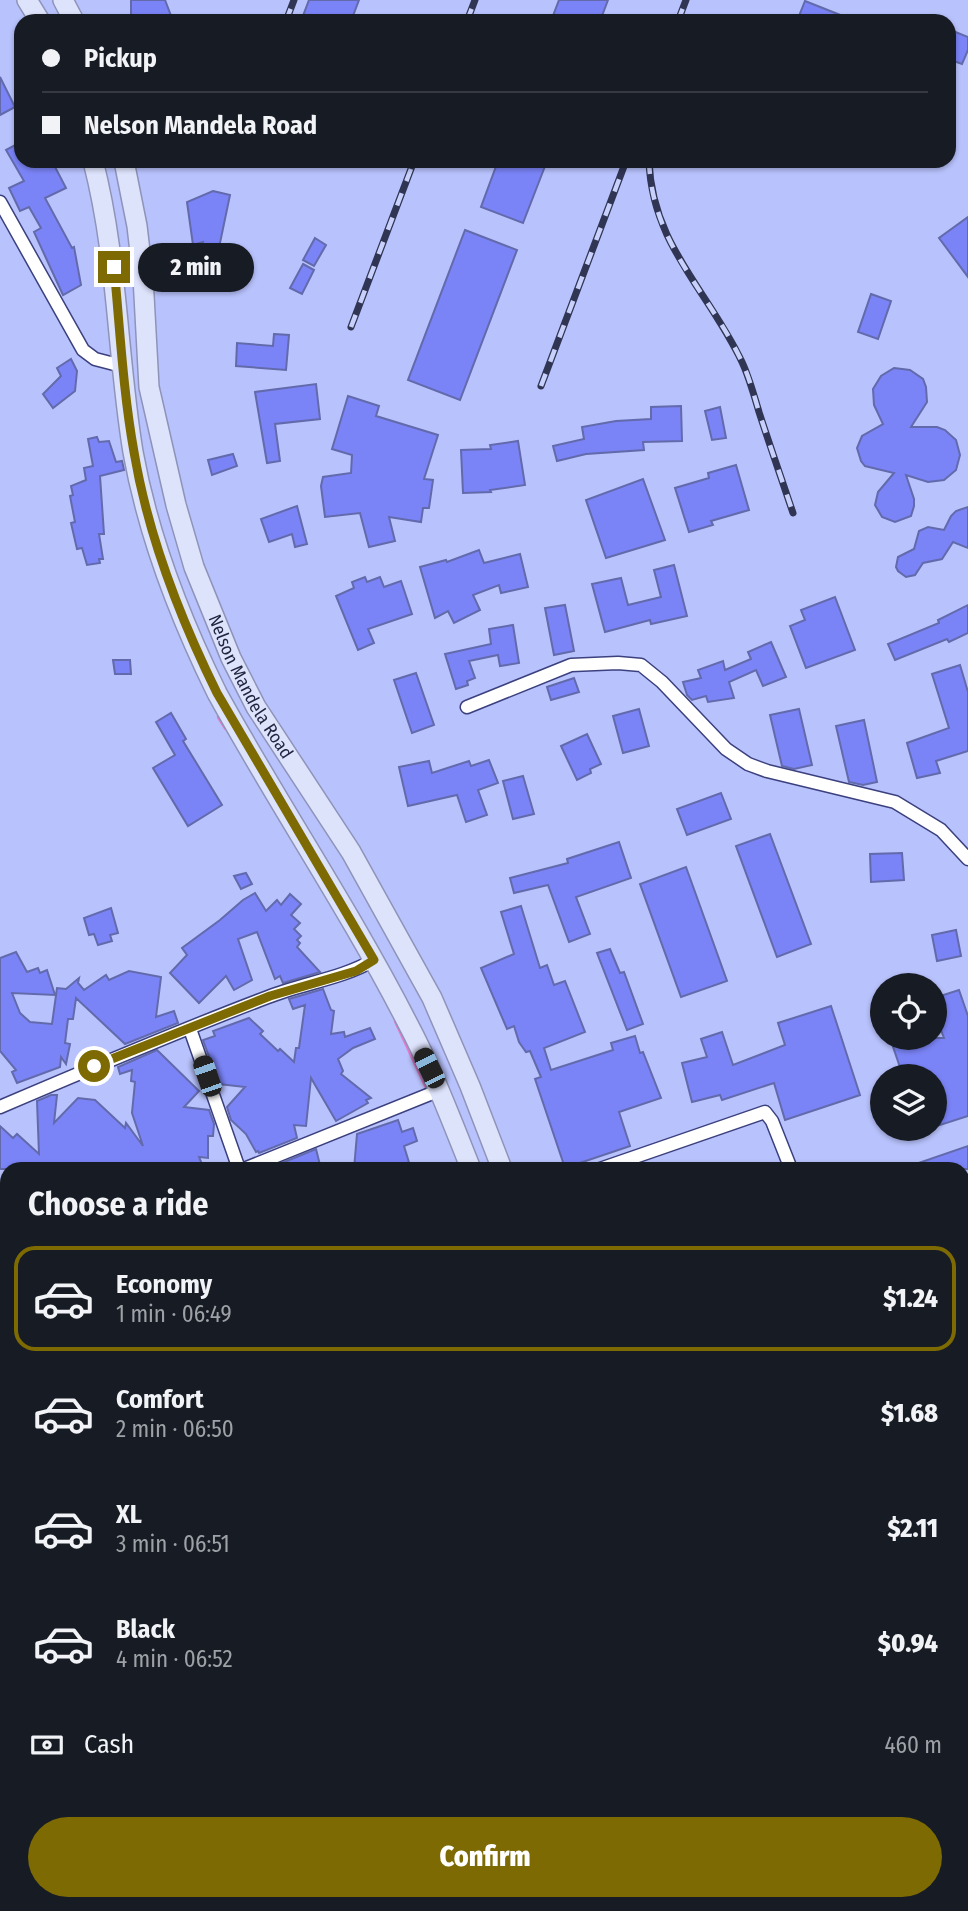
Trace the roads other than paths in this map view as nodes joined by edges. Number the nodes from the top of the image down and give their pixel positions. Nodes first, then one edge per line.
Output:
1 (94, 168) edge
2 (125, 168) edge
3 (0, 202) edge
4 (122, 366) junction
5 (467, 707) dead end
6 (968, 859) edge
7 (374, 960) junction
8 (190, 1029) junction
9 (440, 1090) junction
10 (0, 1107) edge
11 (239, 1162) edge
12 (260, 1162) edge
13 (468, 1162) edge
14 (499, 1162) edge
15 (620, 1162) edge
16 (788, 1162) edge

1 - 4 main road, Nelson Mandela Road
2 - 14 main road, Nelson Mandela Road
3 - 4 street
4 - 7 main road, Nelson Mandela Road
5 - 6 street
7 - 8 street
7 - 9 main road, Nelson Mandela Road
8 - 10 street
8 - 11 street
9 - 12 street
9 - 13 main road, Nelson Mandela Road
15 - 16 street

